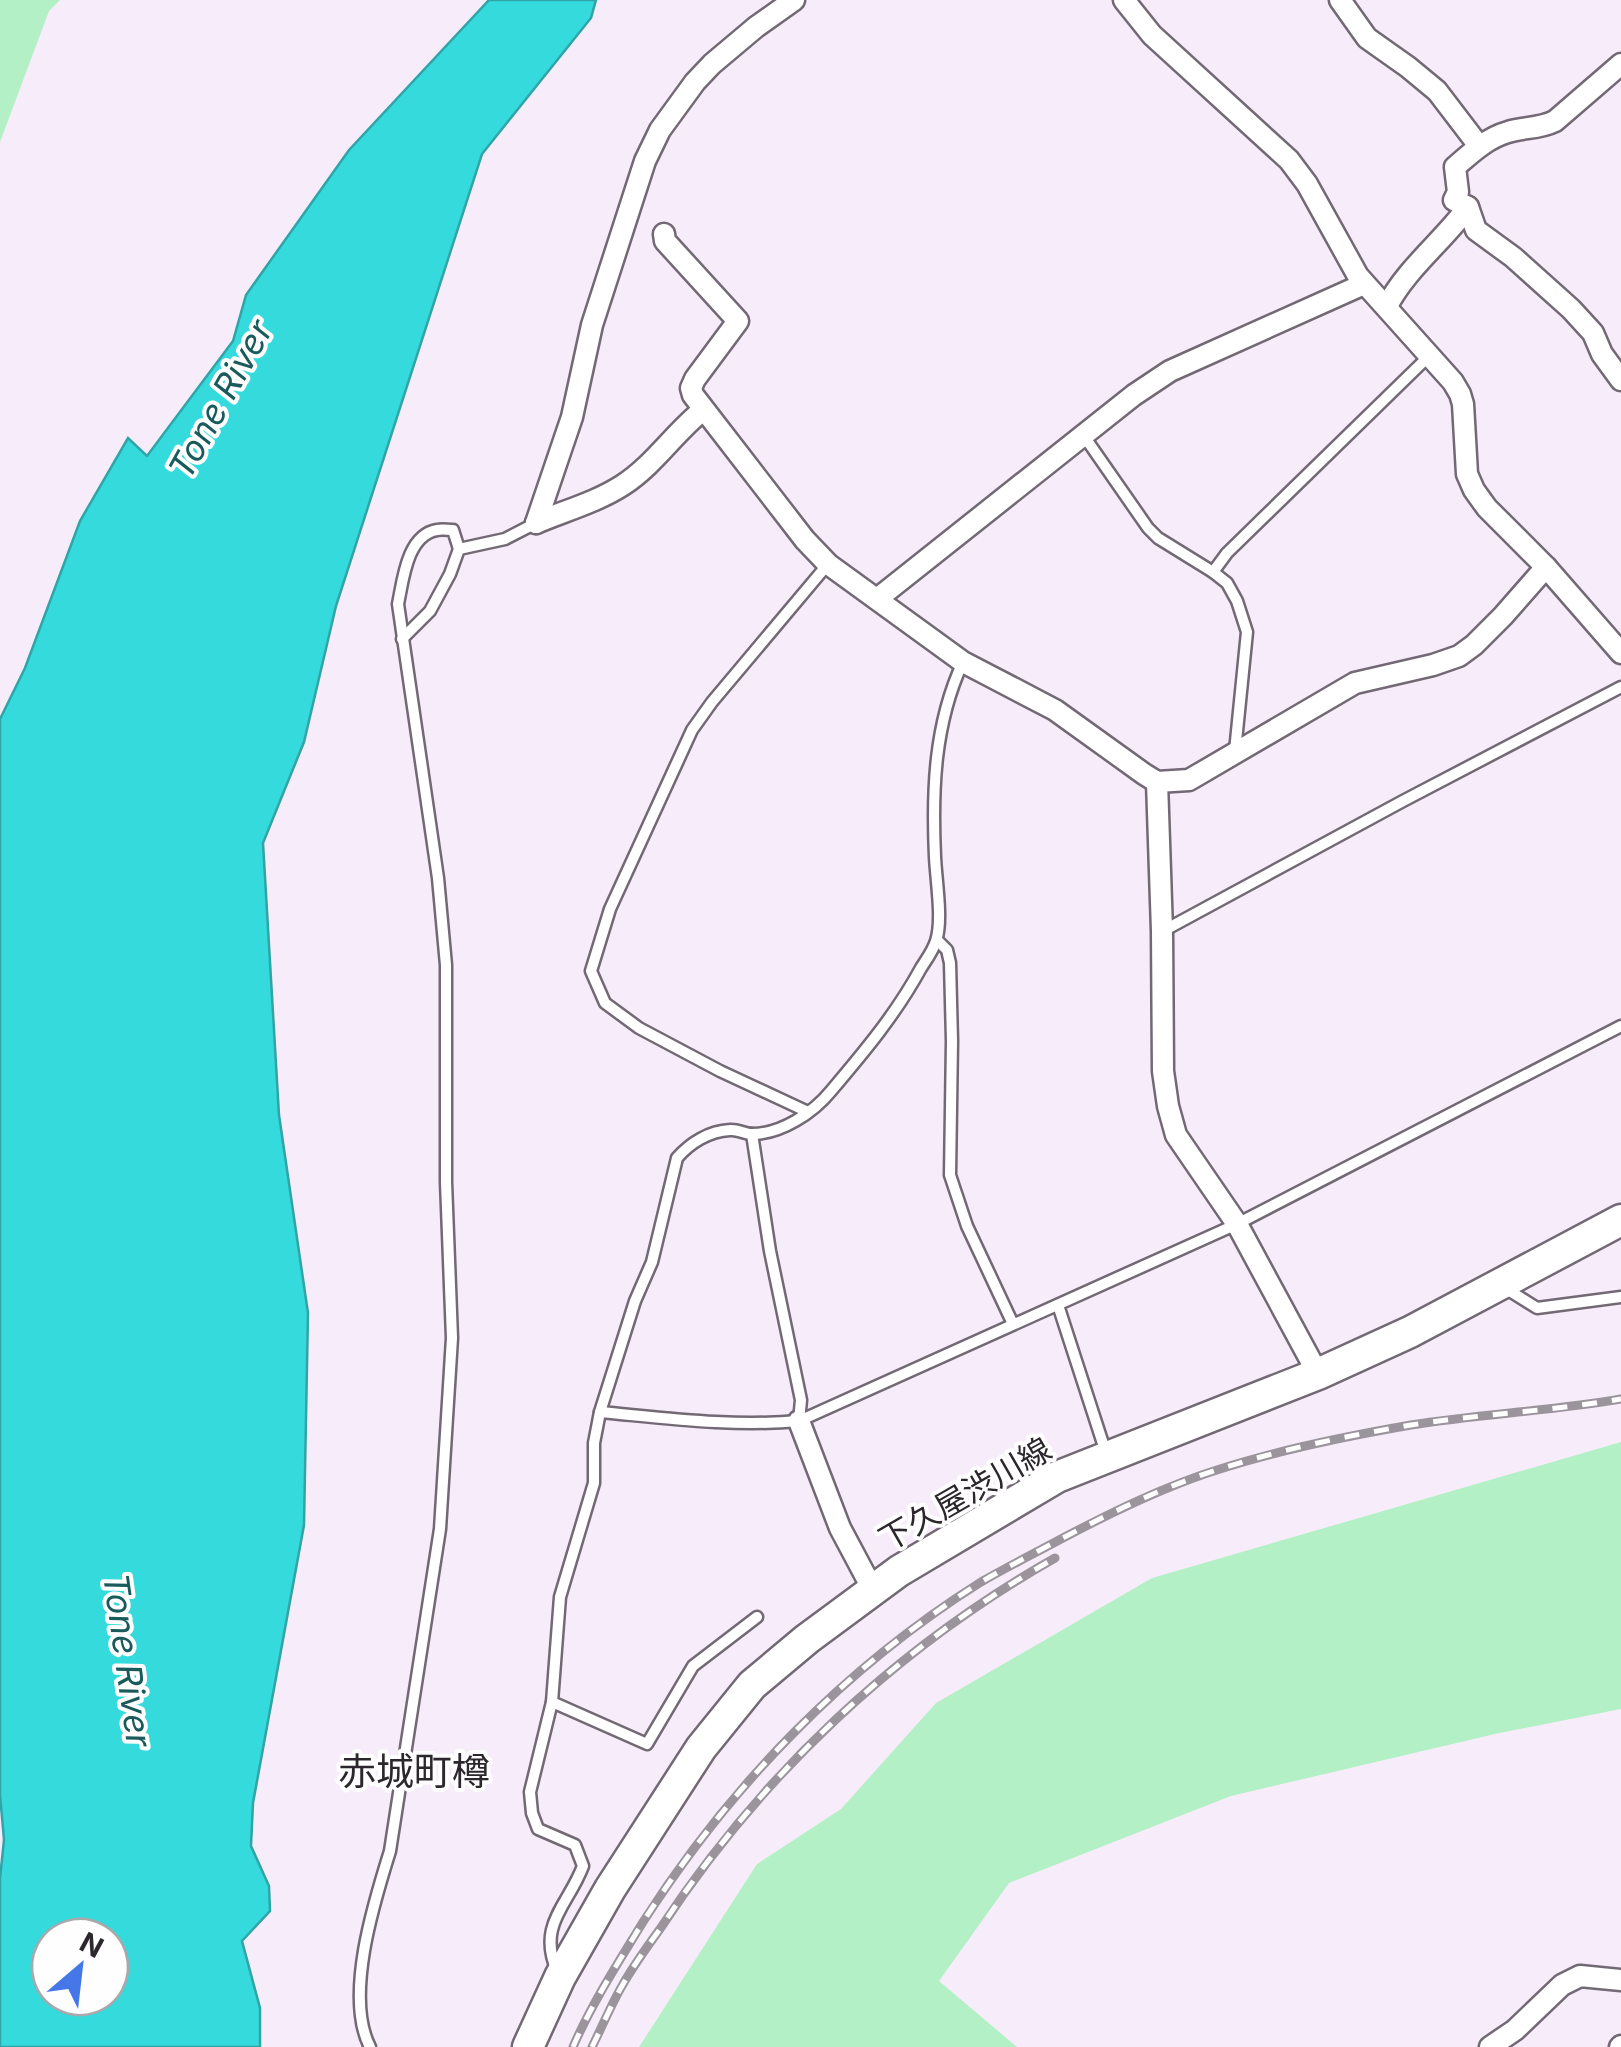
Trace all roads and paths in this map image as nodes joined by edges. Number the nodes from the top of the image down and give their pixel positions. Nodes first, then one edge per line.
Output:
1 (794, 0) edge
2 (1124, 0) edge
3 (1340, 0) edge
4 (1621, 64) edge
5 (1479, 146) junction
6 (1468, 207) junction
7 (664, 234) dead end
8 (1364, 284) junction
9 (1387, 306) junction
10 (1429, 356) junction
11 (1621, 380) edge
12 (703, 410) junction
13 (1084, 436) junction
14 (536, 523) junction
15 (460, 550) junction
16 (828, 564) junction
17 (1546, 567) junction
18 (1214, 572) junction
19 (877, 599) junction
20 (402, 639) junction
21 (1619, 646) edge
22 (963, 662) junction
23 (1621, 687) edge
24 (1235, 752) junction
25 (1158, 782) junction
26 (1162, 932) junction
27 (937, 940) junction
28 (1621, 1026) edge
29 (808, 1112) junction
30 (752, 1134) junction
31 (1621, 1220) edge
32 (1236, 1224) junction
33 (1500, 1285) junction
34 (1621, 1297) edge
35 (1058, 1304) junction
36 (1013, 1324) junction
37 (1318, 1374) junction
38 (600, 1412) junction
39 (799, 1421) junction
40 (1108, 1456) junction
41 (874, 1590) junction
42 (757, 1617) dead end
43 (552, 1702) junction
44 (560, 1977) junction
45 (1621, 1980) edge
46 (370, 2047) edge
47 (528, 2047) edge
48 (1490, 2047) edge

1 - 14 street
2 - 8 street
3 - 5 street
4 - 5 street
5 - 6 street
6 - 9 street
6 - 11 street
7 - 12 street
8 - 9 street
8 - 13 street
9 - 10 street
10 - 17 street
10 - 18 lane
12 - 14 street
12 - 16 street
13 - 18 lane
13 - 19 street
14 - 15 lane
15 - 20 lane
15 - 20 lane
16 - 19 street
16 - 29 lane
17 - 21 street
17 - 24 street
18 - 24 lane
19 - 22 street
20 - 46 lane
22 - 25 street
22 - 27 lane
23 - 26 lane
24 - 25 street
25 - 26 street
26 - 32 street
27 - 29 lane
27 - 36 lane
28 - 32 lane
29 - 30 lane
30 - 38 lane
30 - 39 lane
31 - 33 main road, 下久屋渋川線
32 - 35 lane
32 - 37 street
33 - 34 lane
33 - 37 main road, 下久屋渋川線
35 - 36 lane
35 - 40 lane
36 - 39 lane
37 - 40 main road, 下久屋渋川線
38 - 39 lane
38 - 43 lane
39 - 41 street
40 - 41 main road, 下久屋渋川線
41 - 44 main road, 下久屋渋川線
42 - 43 lane
43 - 44 lane
44 - 47 main road, 下久屋渋川線
45 - 48 street

